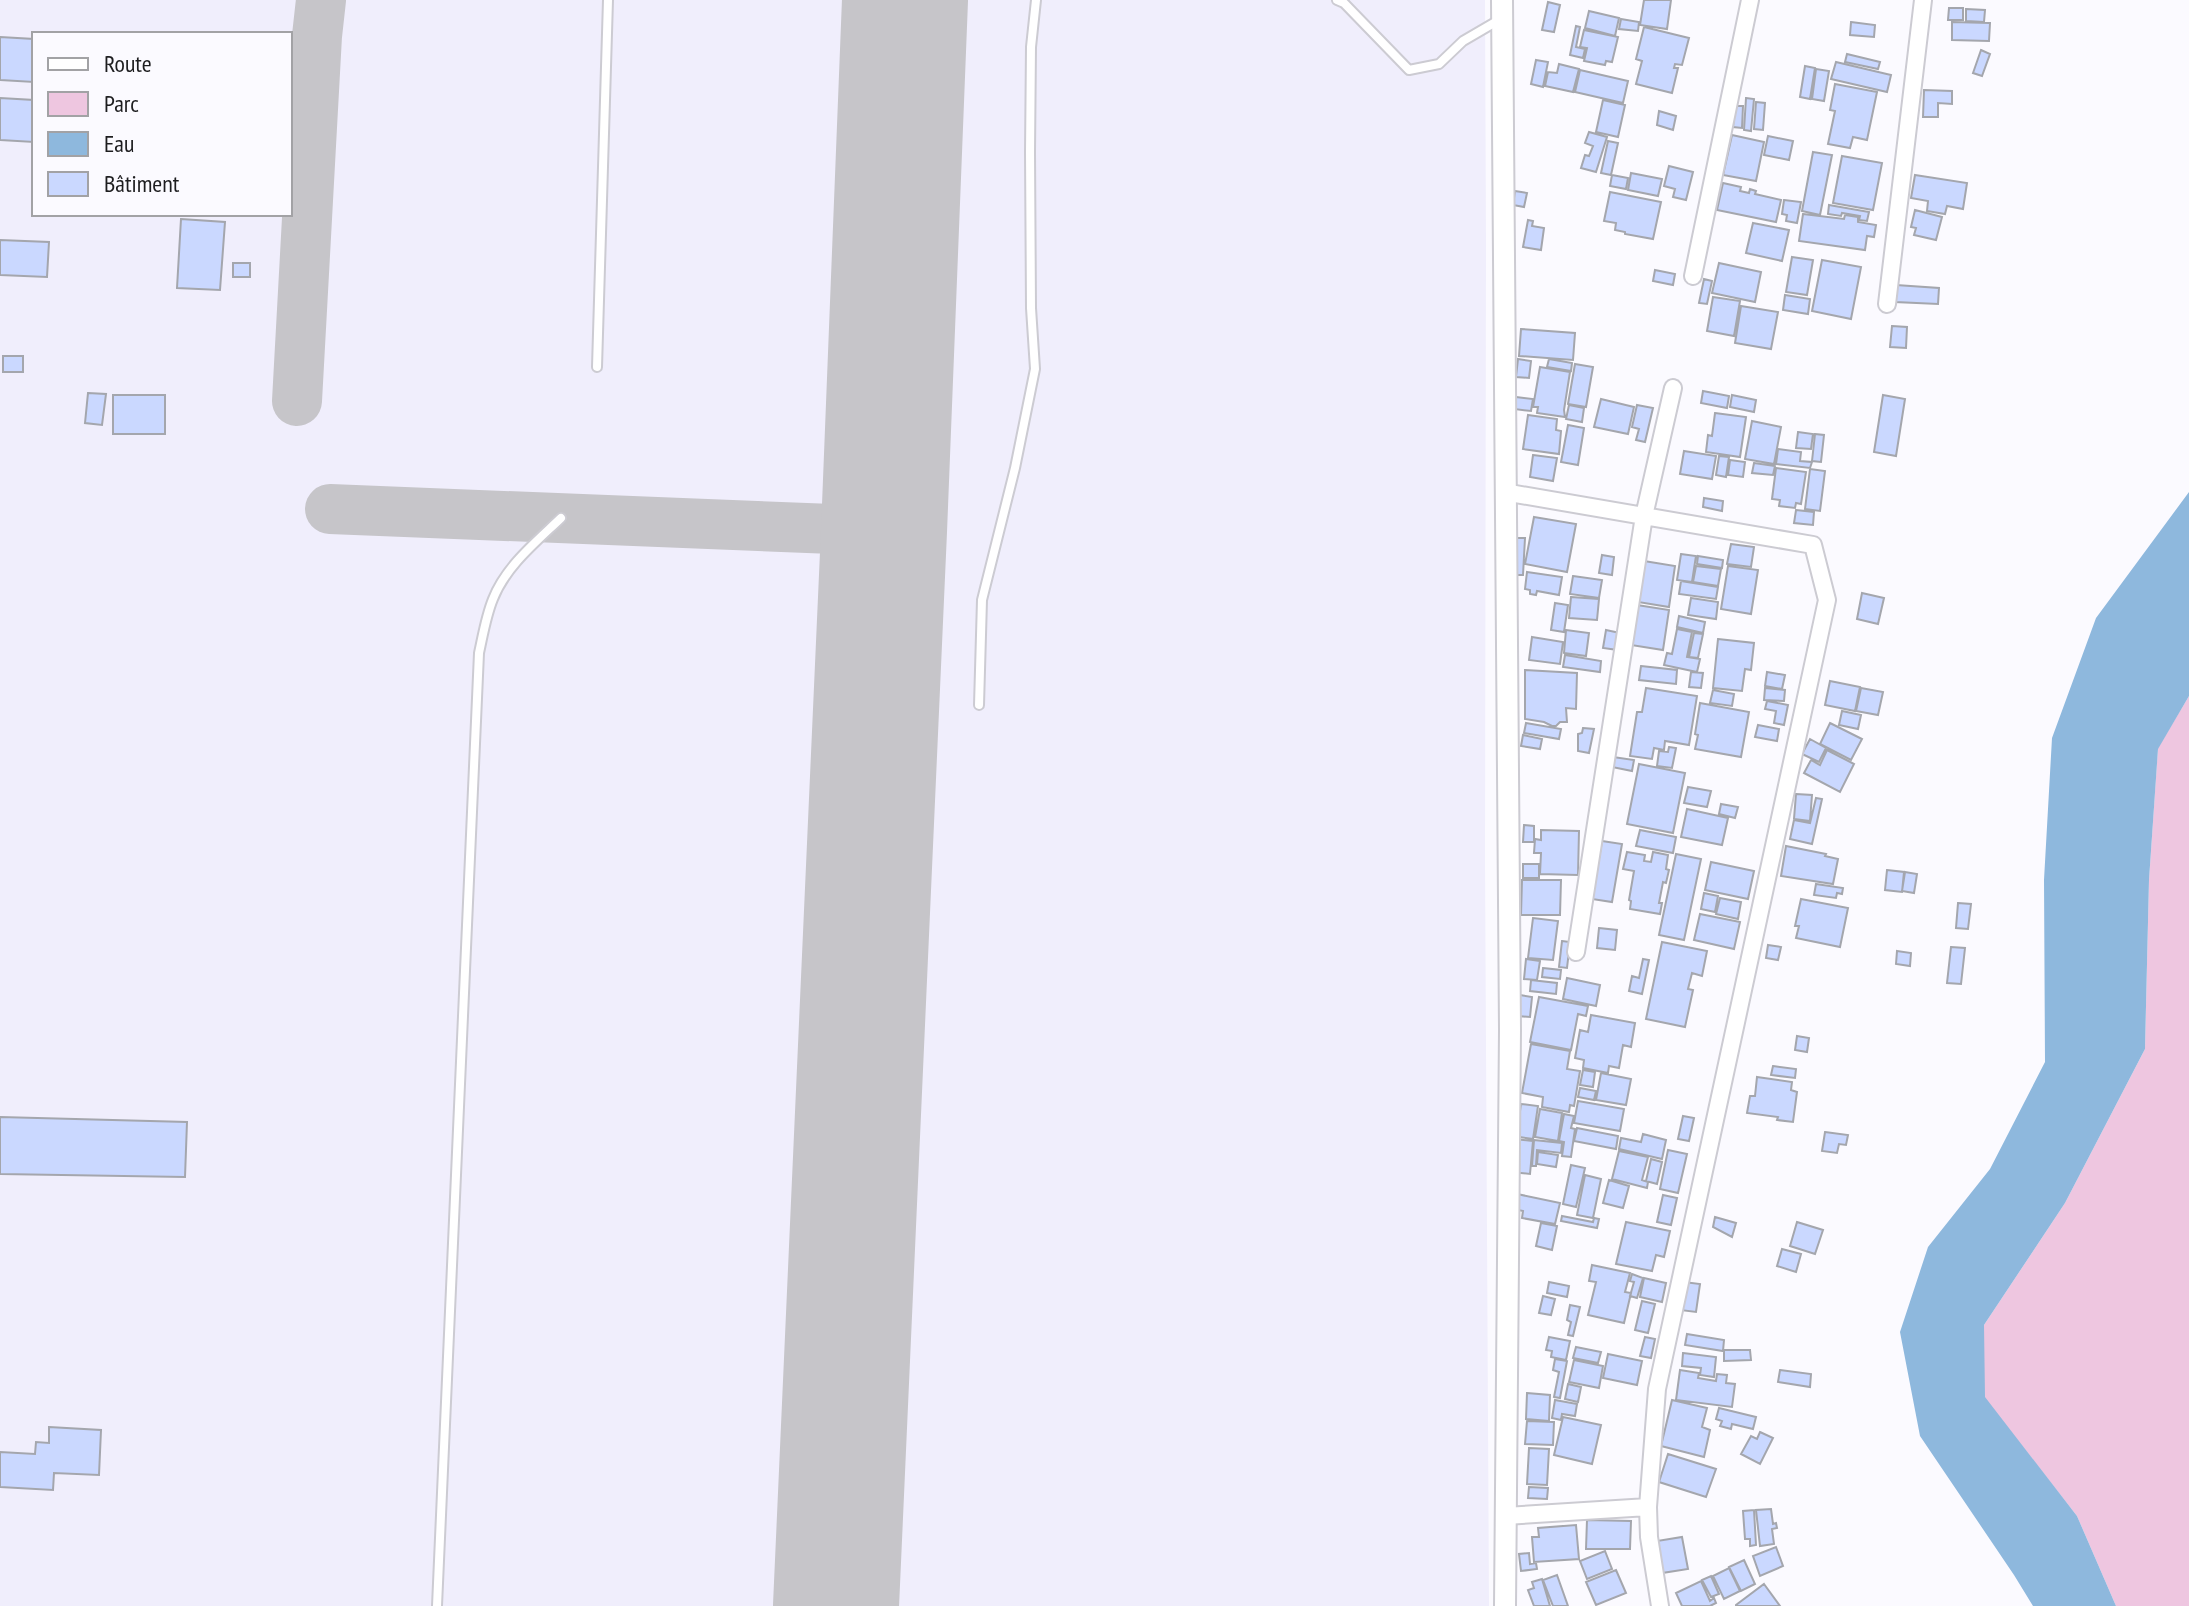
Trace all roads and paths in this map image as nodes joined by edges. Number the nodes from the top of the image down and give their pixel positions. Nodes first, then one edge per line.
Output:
1 (608, 0) edge
2 (1036, 0) edge
3 (1337, 0) edge
4 (1750, 0) edge
5 (1923, 0) edge
6 (1502, 10) edge
7 (1693, 276) dead end
8 (1887, 304) dead end
9 (597, 367) dead end
10 (1673, 388) dead end
11 (1504, 492) junction
12 (1644, 516) junction
13 (561, 518) dead end
14 (979, 705) dead end
15 (1576, 952) dead end
16 (1648, 1507) junction
17 (1505, 1516) junction
18 (437, 1606) edge
19 (1505, 1606) edge
20 (1660, 1606) edge

1 - 9 lane
2 - 14 lane
3 - 6 lane
4 - 7 street
5 - 8 street
6 - 11 street
10 - 12 street
11 - 12 street
11 - 17 street
12 - 15 street
12 - 16 street
13 - 18 lane
16 - 17 street
16 - 20 street
17 - 19 street

